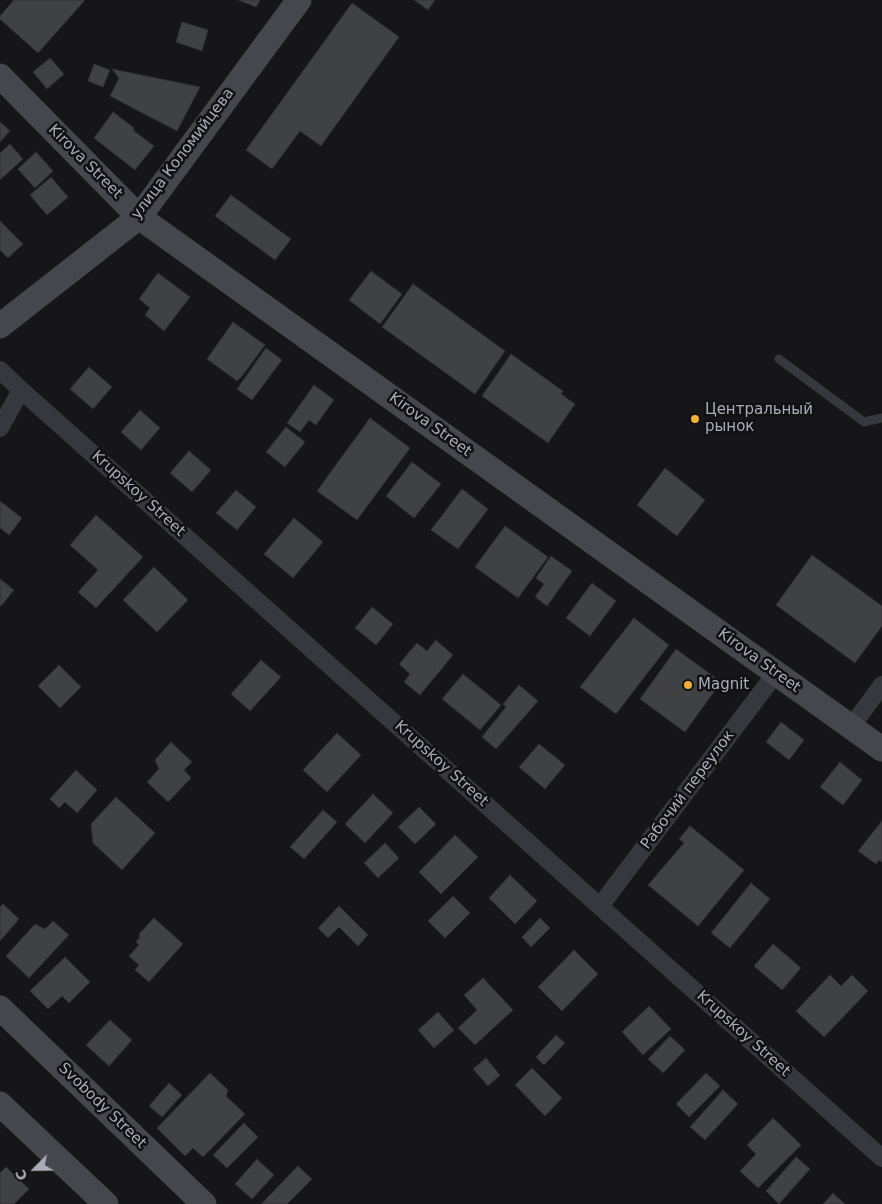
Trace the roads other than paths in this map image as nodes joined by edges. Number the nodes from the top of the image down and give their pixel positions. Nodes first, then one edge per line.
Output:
1 (299, 0) edge
2 (0, 76) edge
3 (139, 217) junction
4 (0, 326) edge
5 (779, 359) dead end
6 (0, 370) edge
7 (21, 390) junction
8 (882, 418) edge
9 (0, 428) edge
10 (776, 673) junction
11 (882, 685) edge
12 (851, 727) junction
13 (882, 749) edge
14 (600, 906) junction
15 (0, 1008) edge
16 (0, 1104) edge
17 (882, 1158) edge
18 (106, 1204) edge
19 (204, 1204) edge

1 - 3 street, улица Коломийцева
2 - 3 street, Kirova Street
3 - 4 street, улица Коломийцева
3 - 10 street, Kirova Street
5 - 8 lane
6 - 7 street, Krupskoy Street
7 - 9 street
7 - 14 street, Krupskoy Street
10 - 12 street, Kirova Street
10 - 14 street, Рабочий переулок
11 - 12 street
12 - 13 street, Kirova Street
14 - 17 street, Krupskoy Street
15 - 19 street, Svobody Street
16 - 18 street

